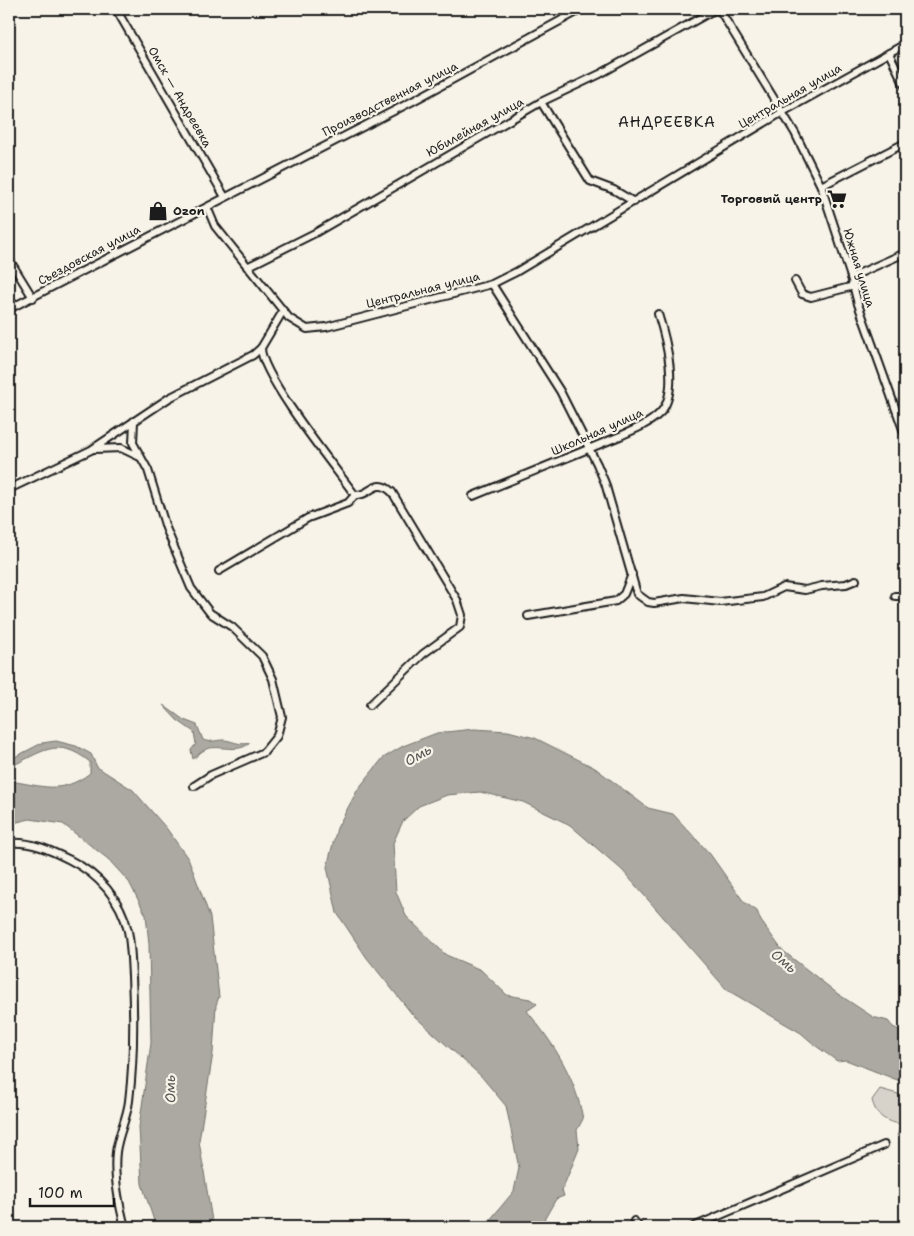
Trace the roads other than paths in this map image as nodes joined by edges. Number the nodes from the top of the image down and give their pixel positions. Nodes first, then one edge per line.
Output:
1 (116, 9) edge
2 (582, 9) edge
3 (718, 9) edge
4 (905, 44) edge
5 (889, 53) junction
6 (905, 86) edge
7 (541, 102) junction
8 (781, 113) junction
9 (905, 143) edge
10 (821, 186) junction
11 (225, 197) junction
12 (634, 202) junction
13 (207, 207) junction
14 (905, 253) edge
15 (9, 260) edge
16 (248, 267) junction
17 (851, 277) junction
18 (796, 281) dead end
19 (492, 284) junction
20 (854, 286) junction
21 (33, 298) junction
22 (9, 309) edge
23 (283, 311) junction
24 (658, 314) dead end
25 (261, 348) junction
26 (134, 421) junction
27 (905, 435) edge
28 (589, 449) junction
29 (91, 450) junction
30 (143, 459) junction
31 (9, 489) edge
32 (355, 496) junction
33 (473, 496) dead end
34 (218, 570) dead end
35 (632, 573) junction
36 (856, 580) dead end
37 (895, 596) dead end
38 (905, 596) edge
39 (528, 616) dead end
40 (370, 705) dead end
41 (194, 786) dead end
42 (9, 843) edge
43 (884, 1145) dead end
44 (634, 1221) dead end
45 (125, 1227) edge
46 (638, 1227) edge
47 (693, 1227) edge

1 - 11 street, Омск — Андреевка
2 - 11 street, Производственная улица
3 - 7 street, Юбилейная улица
3 - 8 street, Южная улица
4 - 5 street, Центральная улица
5 - 6 street
5 - 8 street, Центральная улица
7 - 12 street
7 - 16 street, Юбилейная улица
8 - 10 street, Южная улица
8 - 12 street, Центральная улица
9 - 10 street
10 - 17 street, Южная улица
11 - 13 street, Производственная улица
12 - 19 street, Центральная улица
13 - 16 street, Центральная улица
13 - 21 street, Съездовская улица
14 - 17 street
15 - 21 street
16 - 23 street, Центральная улица
17 - 20 street, Южная улица
18 - 20 street
19 - 23 street, Центральная улица
19 - 28 street
20 - 27 street, Южная улица
21 - 22 street, Съездовская улица
23 - 25 street
24 - 28 street, Школьная улица
25 - 26 street
25 - 32 street
26 - 29 street
26 - 30 street
28 - 33 street, Школьная улица
28 - 35 street
29 - 30 street
29 - 31 street
30 - 41 street
32 - 34 street
32 - 40 street
35 - 36 street
35 - 39 street
37 - 38 street
42 - 45 street
43 - 47 street
44 - 46 street

